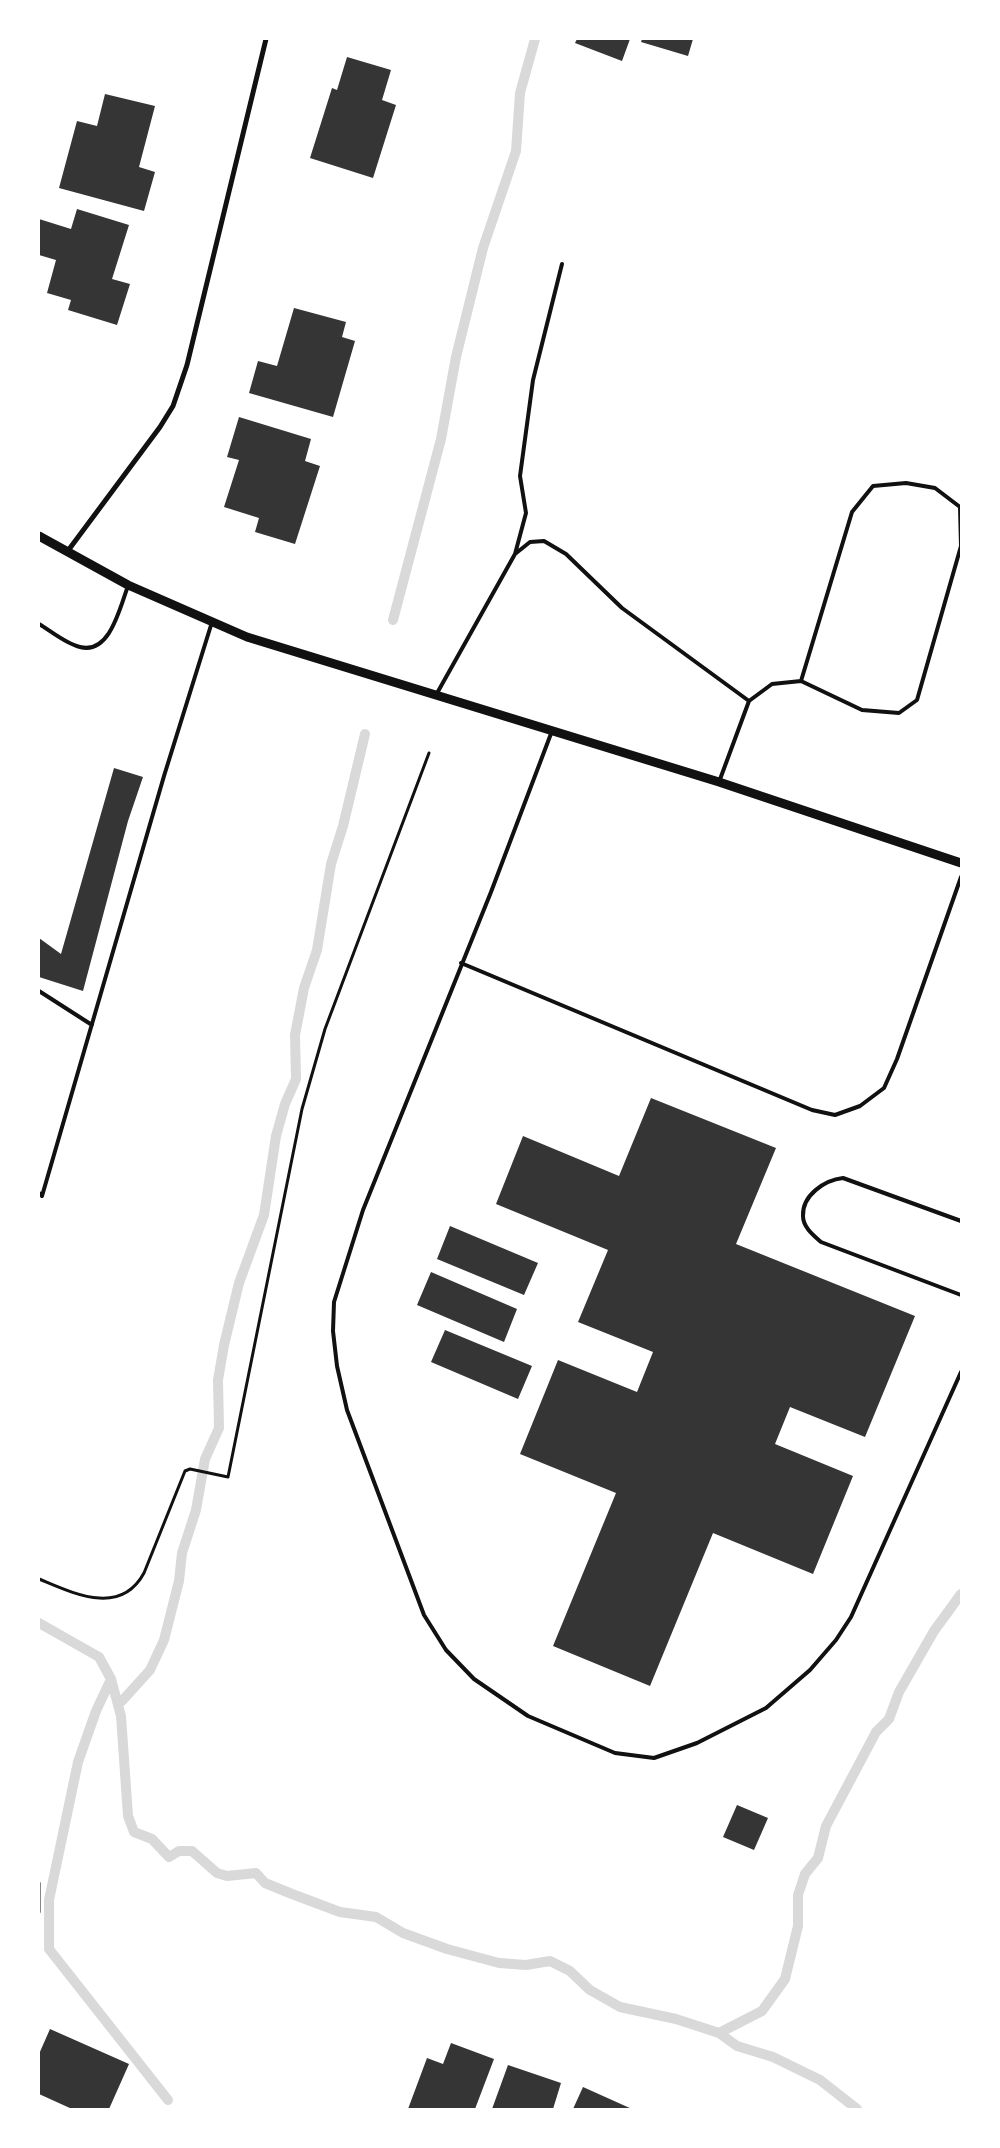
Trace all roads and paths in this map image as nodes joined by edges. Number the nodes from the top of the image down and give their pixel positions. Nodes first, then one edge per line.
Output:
1 (266, 39) edge
2 (562, 264) dead end
3 (39, 536) edge
4 (67, 552) junction
5 (516, 554) junction
6 (128, 586) junction
7 (212, 622) junction
8 (39, 624) edge
9 (801, 681) junction
10 (436, 695) junction
11 (749, 701) junction
12 (552, 731) junction
13 (430, 753) dead end
14 (719, 782) junction
15 (961, 863) edge
16 (961, 876) edge
17 (462, 963) junction
18 (39, 991) edge
19 (92, 1024) junction
20 (39, 1193) edge
21 (961, 1221) edge
22 (961, 1295) edge
23 (961, 1372) edge
24 (39, 1579) edge
25 (39, 1883) edge
26 (39, 1912) edge

1 - 4 street
2 - 5 lane
3 - 4 street
4 - 6 street
5 - 10 lane
5 - 11 lane
6 - 7 street
6 - 8 lane
7 - 10 street
7 - 19 lane
9 - 9 lane
9 - 11 lane
10 - 12 street
11 - 14 lane
12 - 14 street
12 - 17 lane
13 - 24 path
14 - 15 street
16 - 17 lane
17 - 23 lane
18 - 19 lane
19 - 20 lane
21 - 22 lane
25 - 26 path

